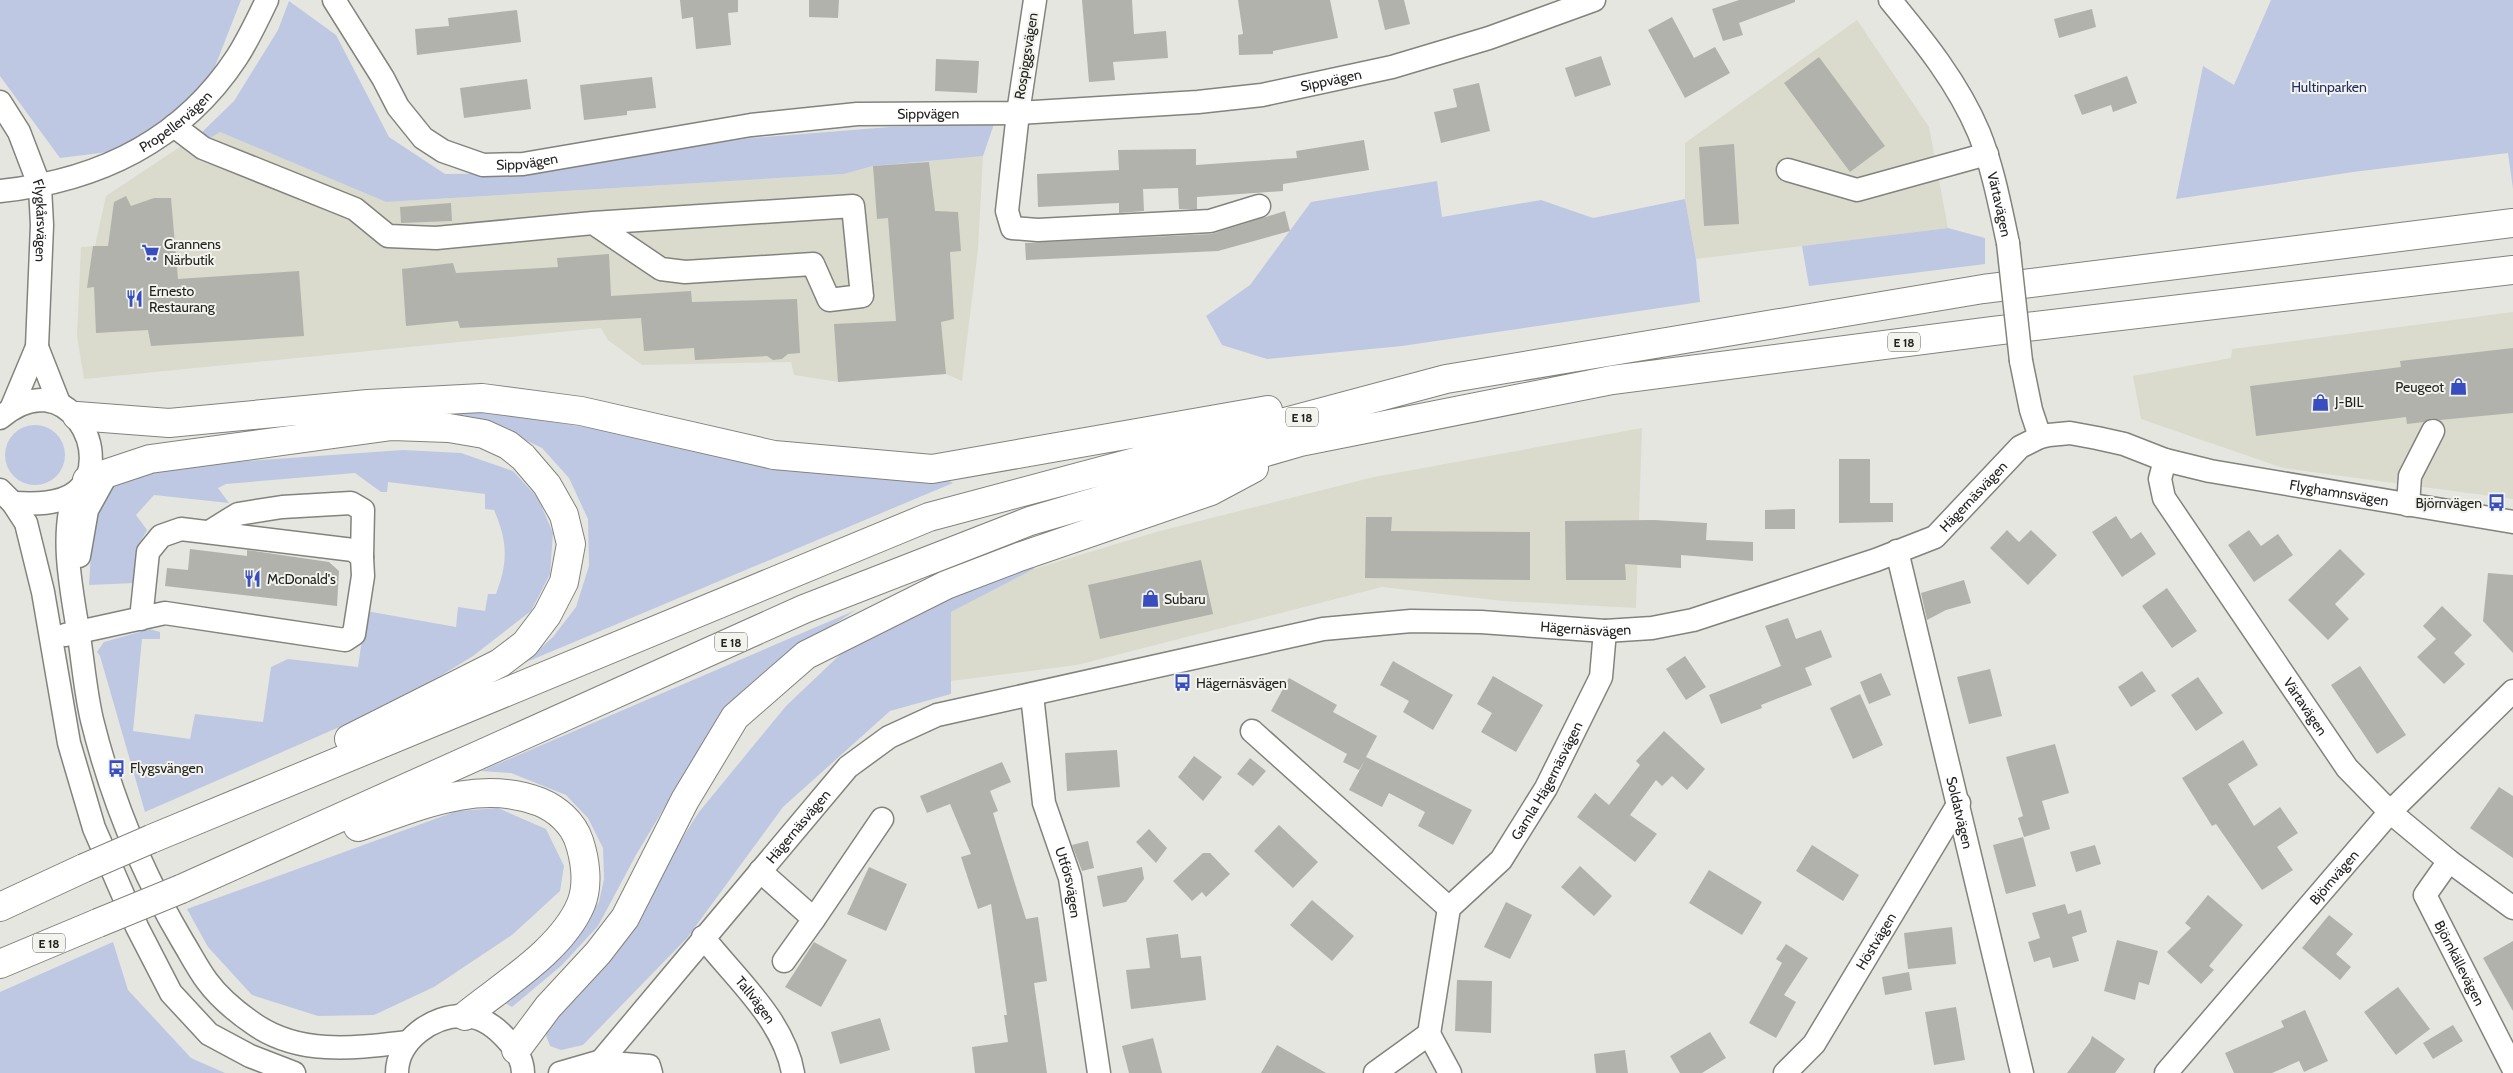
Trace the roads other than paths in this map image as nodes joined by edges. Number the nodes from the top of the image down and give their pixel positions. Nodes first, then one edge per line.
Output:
1 (267, 0) edge
2 (334, 0) edge
3 (1035, 0) edge
4 (1594, 0) edge
5 (1890, 0) edge
6 (0, 102) edge
7 (1018, 113) junction
8 (174, 126) junction
9 (1987, 154) junction
10 (1788, 170) dead end
11 (40, 187) junction
12 (0, 191) edge
13 (1259, 206) dead end
14 (594, 223) junction
15 (2513, 223) edge
16 (2513, 270) edge
17 (37, 347) junction
18 (1446, 379) junction
19 (68, 409) junction
20 (6, 413) edge
21 (2433, 431) dead end
22 (2040, 436) junction
23 (1300, 442) junction
24 (2165, 460) junction
25 (90, 482) junction
26 (6, 496) edge
27 (2408, 505) junction
28 (2513, 522) edge
29 (209, 532) junction
30 (1896, 551) junction
31 (362, 557) junction
32 (73, 589) junction
33 (141, 619) junction
34 (1605, 631) junction
35 (78, 632) junction
36 (50, 638) junction
37 (2513, 691) edge
38 (1032, 695) junction
39 (1252, 731) dead end
40 (1959, 803) junction
41 (2390, 812) junction
42 (882, 819) dead end
43 (151, 839) junction
44 (2449, 860) junction
45 (760, 871) junction
46 (181, 889) junction
47 (0, 907) edge
48 (1449, 908) junction
49 (2513, 908) edge
50 (814, 919) junction
51 (703, 937) junction
52 (784, 961) dead end
53 (0, 964) edge
54 (465, 1016) junction
55 (1429, 1034) junction
56 (408, 1042) junction
57 (521, 1064) edge
58 (595, 1068) edge
59 (2513, 1068) edge
60 (294, 1073) edge
61 (397, 1073) edge
62 (550, 1073) edge
63 (560, 1073) edge
64 (651, 1073) edge
65 (793, 1073) edge
66 (1100, 1073) edge
67 (1375, 1073) edge
68 (1450, 1073) edge
69 (1785, 1073) edge
70 (2022, 1073) edge
71 (2166, 1073) edge

1 - 8 street, Propellervägen
2 - 7 street, Sippvägen
3 - 7 street, Rospiggsvägen
4 - 7 street, Sippvägen
5 - 9 street, Värtavägen
6 - 11 street, Flygkårsvägen
7 - 13 street, Rospiggsvägen
8 - 11 street, Propellervägen
8 - 14 street
9 - 10 street
9 - 22 street, Värtavägen, bridge
11 - 12 street, Propellervägen
11 - 17 street, Flygkårsvägen
14 - 14 street
15 - 18 highway, E 18
16 - 23 highway, E 18
17 - 19 street, Flygkårsvägen
17 - 20 street, Flygkårsvägen
18 - 19 highway
18 - 43 highway, E 18
19 - 20 street
19 - 25 street, Flygkårsvägen
21 - 27 street
22 - 24 street, Hägernäsvägen
22 - 30 street, Hägernäsvägen
23 - 46 highway, E 18
23 - 57 highway
24 - 27 street, Flyghamnsvägen
24 - 41 street, Värtavägen
25 - 26 street
25 - 32 street
25 - 32 street
25 - 43 highway
26 - 36 street
27 - 28 street, Flyghamnsvägen
29 - 31 street
29 - 31 street
29 - 33 street
30 - 34 street, Hägernäsvägen
30 - 40 street, Soldatvägen
31 - 33 street
32 - 35 street
33 - 35 street
34 - 38 street, Hägernäsvägen
34 - 48 street, Gamla Hägernäsvägen
35 - 36 street
35 - 56 street
36 - 60 street
37 - 41 street, Björnvägen
38 - 45 street, Hägernäsvägen
38 - 66 street, Utförsvägen
39 - 48 street
40 - 69 street, Höstvägen
40 - 70 street, Soldatvägen
41 - 44 street, Värtavägen
41 - 71 street, Björnvägen
42 - 50 street
43 - 47 highway, E 18, bridge
44 - 49 street, Värtavägen
44 - 59 street, Björnkällevägen
45 - 50 street
45 - 51 street, Hägernäsvägen
46 - 53 highway, E 18, bridge
46 - 54 highway
48 - 55 street
50 - 52 street
51 - 58 street, Hägernäsvägen
51 - 65 street, Tallvägen
54 - 56 street
54 - 57 street
55 - 67 street
55 - 68 street
56 - 61 street
57 - 62 street
58 - 63 street
58 - 64 street

